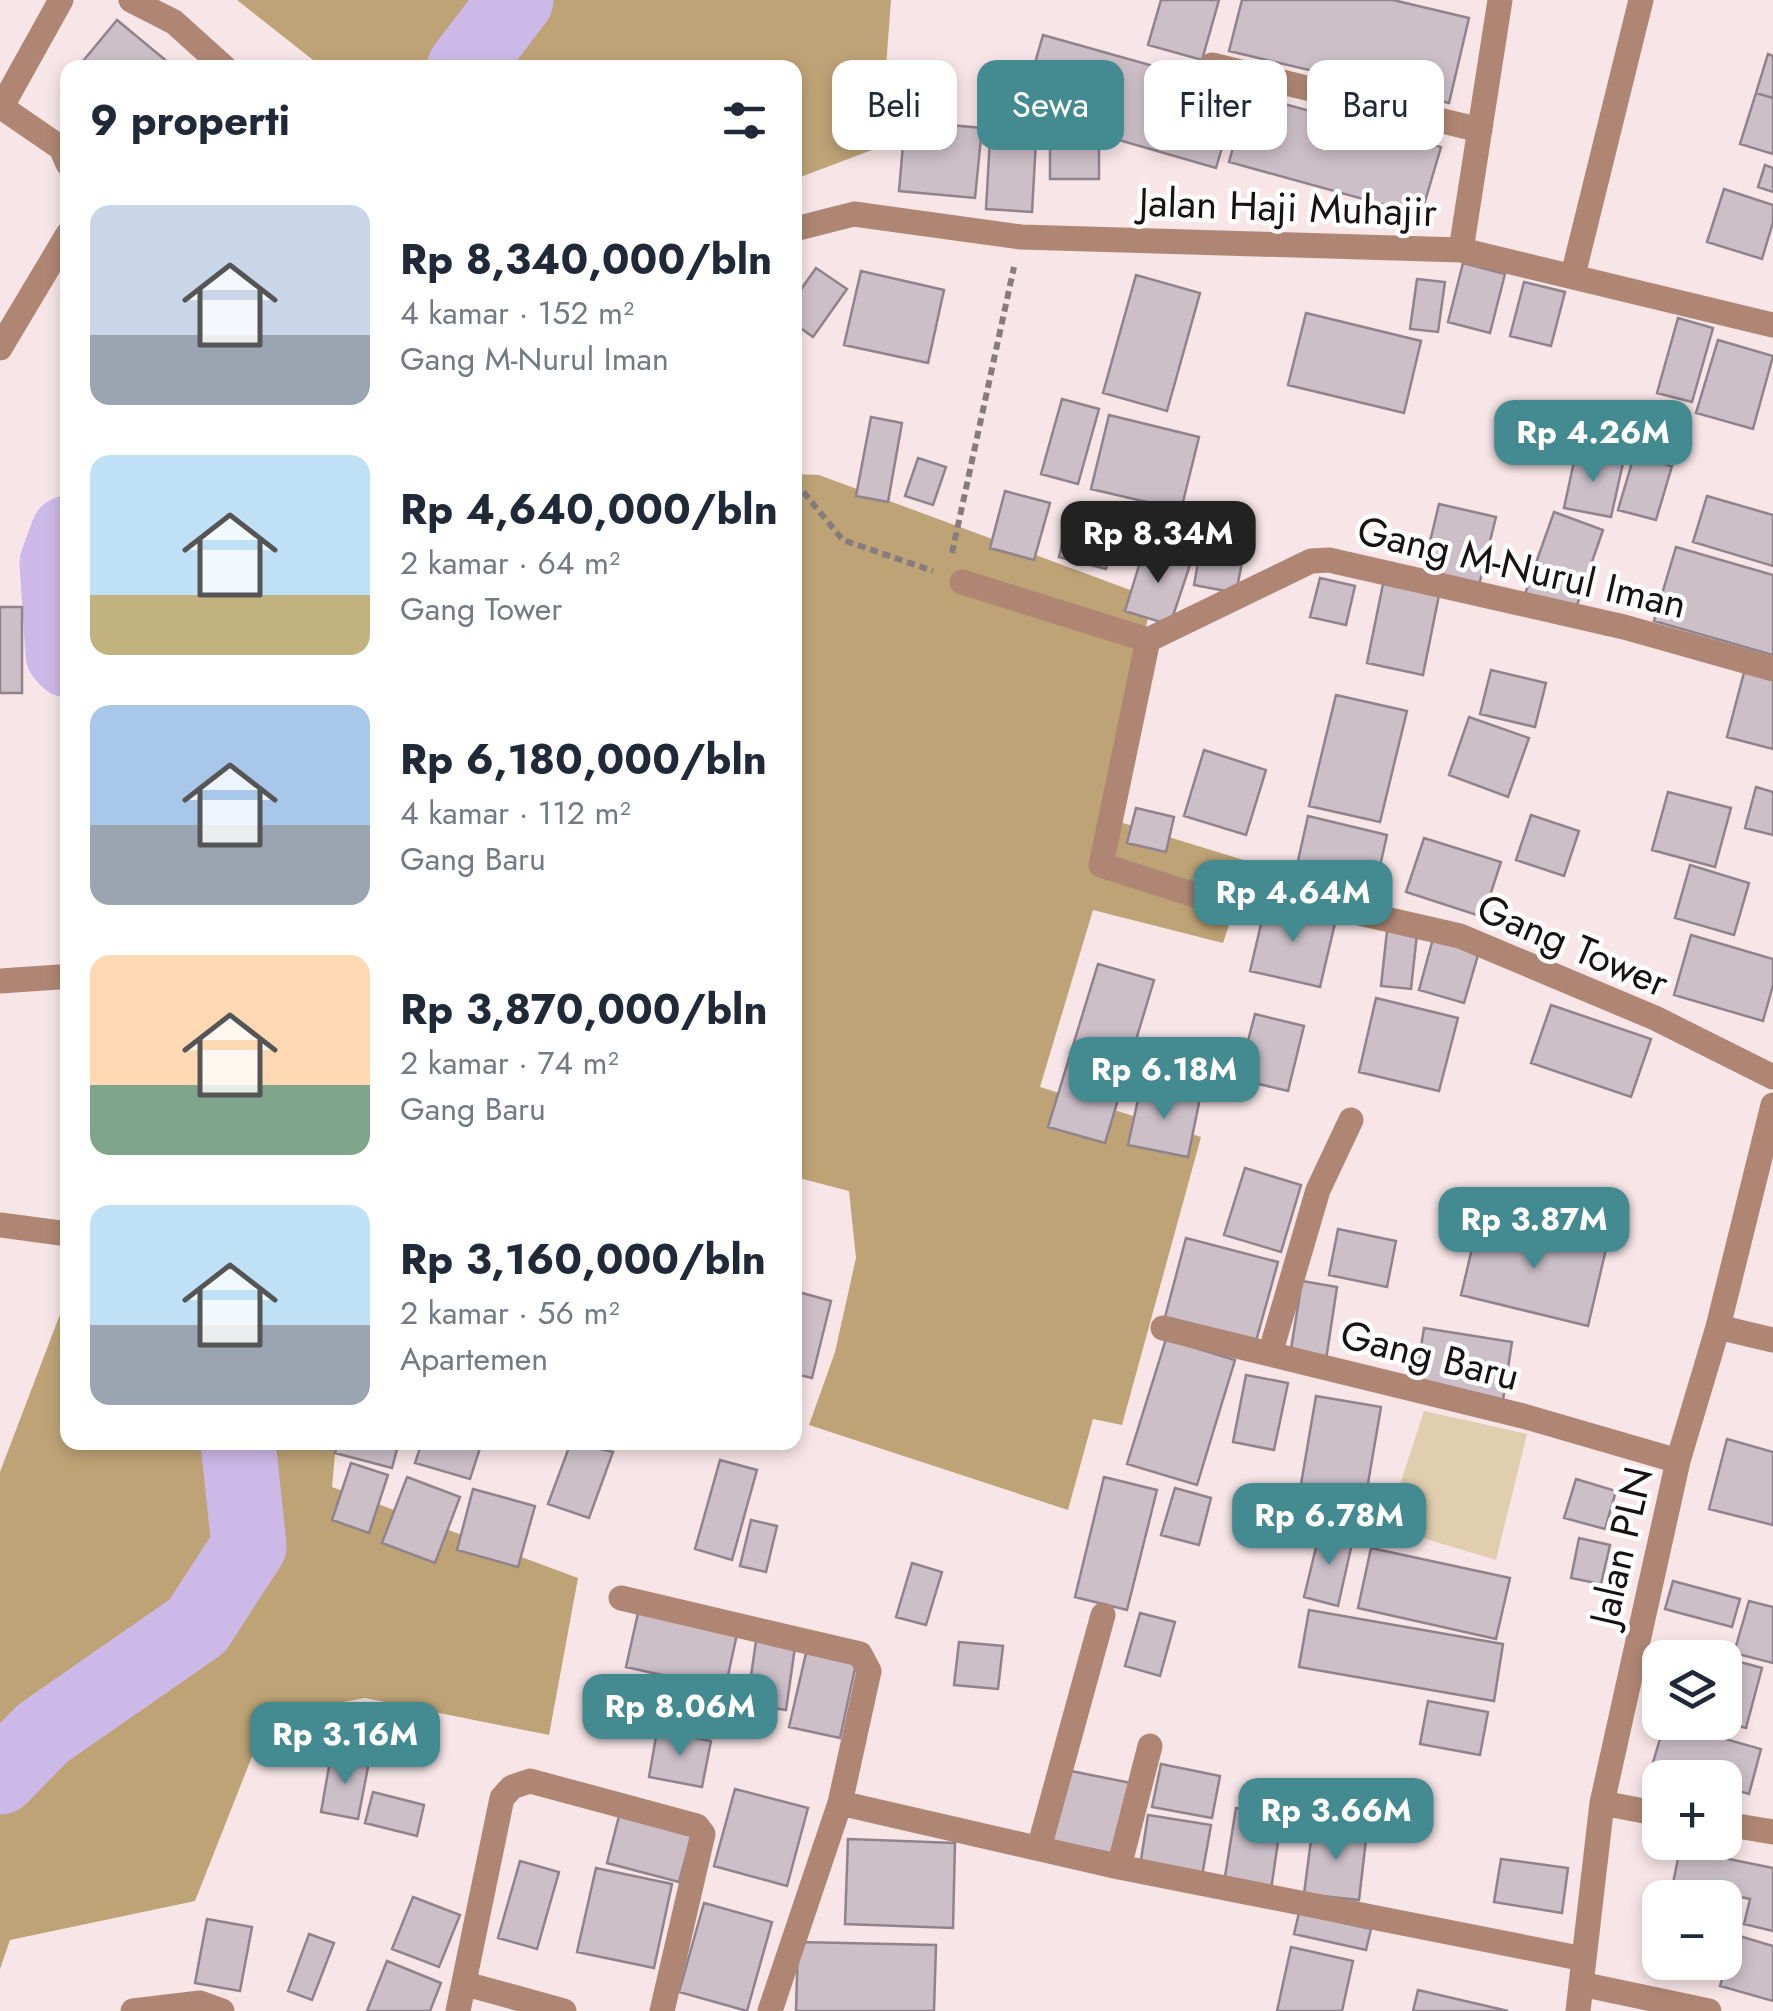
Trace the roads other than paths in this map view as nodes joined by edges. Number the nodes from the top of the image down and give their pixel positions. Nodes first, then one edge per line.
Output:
1 (60, 0) edge
2 (131, 0) edge
3 (1500, 0) edge
4 (1640, 0) edge
5 (217, 60) edge
6 (1287, 82) edge
7 (1, 106) edge
8 (1480, 130) junction
9 (60, 147) edge
10 (802, 227) edge
11 (60, 247) edge
12 (1461, 250) junction
13 (1573, 275) junction
14 (1773, 326) edge
15 (0, 348) edge
16 (962, 582) road end
17 (1148, 640) junction
18 (1773, 668) edge
19 (59, 977) dead end
20 (0, 981) edge
21 (1773, 1077) edge
22 (1773, 1105) edge
23 (1351, 1120) dead end
24 (1769, 1146) edge
25 (0, 1226) edge
26 (60, 1233) edge
27 (1718, 1327) junction
28 (1163, 1328) dead end
29 (1773, 1340) edge
30 (1270, 1354) junction
31 (1678, 1462) junction
32 (621, 1598) dead end
33 (1103, 1615) dead end
34 (1150, 1746) dead end
35 (840, 1803) junction
36 (1602, 1803) junction
37 (1642, 1811) edge
38 (1742, 1827) edge
39 (1773, 1832) edge
40 (1038, 1848) junction
41 (1119, 1867) junction
42 (1583, 1972) junction
43 (466, 1984) junction
44 (133, 2011) edge
45 (222, 2011) edge
46 (458, 2011) edge
47 (564, 2011) edge
48 (662, 2011) edge
49 (770, 2011) edge
50 (1578, 2011) edge
51 (1709, 2011) edge

1 - 7 street
2 - 5 street
3 - 8 street
4 - 13 street
6 - 8 street
7 - 9 street
8 - 12 street
10 - 12 street, Jalan Haji Muhajir
11 - 15 street
12 - 13 street, Jalan Haji Muhajir
13 - 14 street, Jalan Haji Muhajir
16 - 17 street
17 - 18 street, Gang M-Nurul Iman
17 - 21 street, Gang Tower
19 - 20 street
22 - 24 street, Jalan PLN
23 - 30 street
24 - 27 street, Jalan PLN
25 - 26 street
27 - 29 street
27 - 31 street, Jalan PLN
28 - 30 street, Gang Baru
30 - 31 street, Gang Baru
31 - 36 street, Jalan PLN
32 - 35 street
33 - 40 street
34 - 41 street
35 - 40 street
35 - 49 street
36 - 37 street
36 - 42 street, Jalan PLN
38 - 39 street
40 - 41 street
41 - 42 street
42 - 50 street, Jalan PLN
42 - 51 street
43 - 46 street
43 - 47 street
43 - 48 street
44 - 45 street

